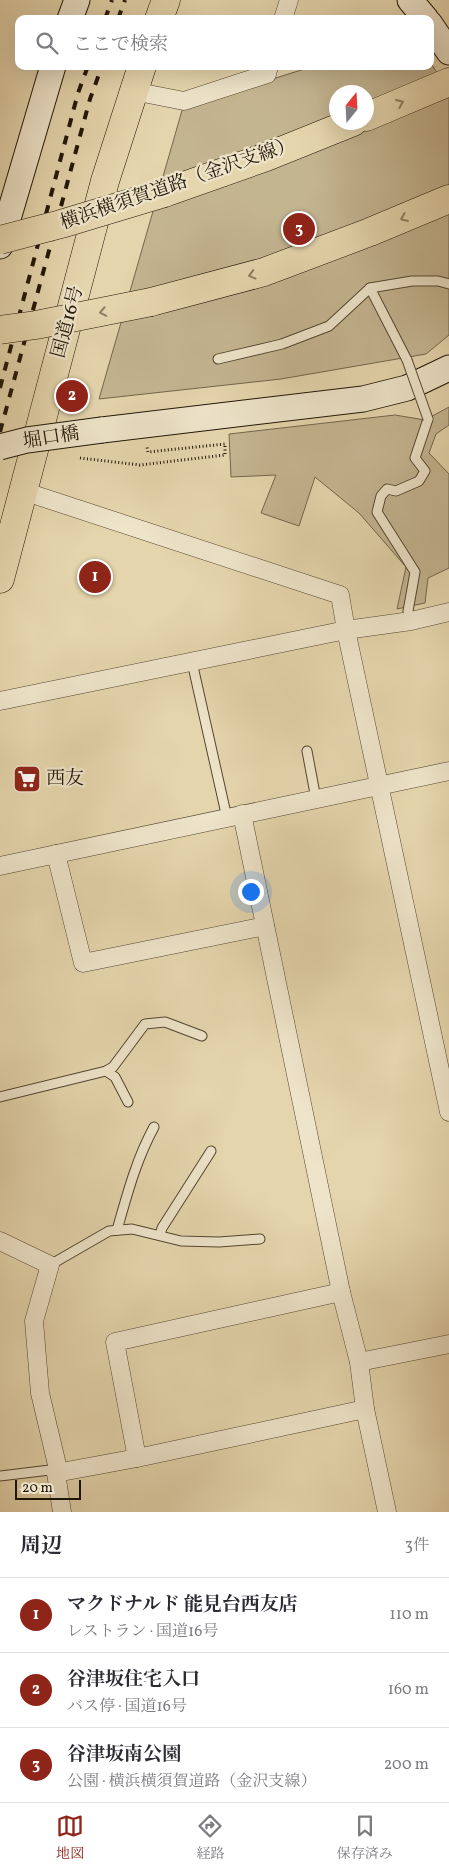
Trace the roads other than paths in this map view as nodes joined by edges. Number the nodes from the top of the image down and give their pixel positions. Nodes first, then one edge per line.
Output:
1 (76, 0) edge
2 (166, 0) edge
3 (289, 0) edge
4 (410, 0) edge
5 (71, 15) edge
6 (160, 15) edge
7 (284, 15) edge
8 (423, 15) edge
9 (434, 30) edge
10 (449, 52) edge
11 (51, 70) edge
12 (268, 70) edge
13 (138, 79) edge
14 (441, 85) edge
15 (374, 114) edge
16 (333, 130) edge
17 (449, 199) edge
18 (0, 240) edge
19 (0, 246) edge
20 (449, 284) edge
21 (370, 288) junction
22 (0, 330) edge
23 (218, 359) dead end
24 (449, 368) edge
25 (0, 447) edge
26 (23, 491) junction
27 (0, 579) edge
28 (449, 612) edge
29 (411, 620) junction
30 (346, 630) junction
31 (192, 662) junction
32 (0, 701) edge
33 (307, 750) dead end
34 (449, 771) edge
35 (380, 785) junction
36 (316, 799) junction
37 (234, 816) junction
38 (56, 854) junction
39 (0, 866) edge
40 (265, 926) junction
41 (202, 1036) dead end
42 (106, 1072) junction
43 (0, 1098) edge
44 (128, 1102) dead end
45 (449, 1112) edge
46 (154, 1127) dead end
47 (211, 1151) dead end
48 (117, 1230) junction
49 (160, 1235) junction
50 (260, 1239) dead end
51 (0, 1241) edge
52 (50, 1265) junction
53 (342, 1292) junction
54 (449, 1344) edge
55 (359, 1362) junction
56 (366, 1409) junction
57 (136, 1458) junction
58 (57, 1471) junction
59 (0, 1476) edge
60 (62, 1512) edge
61 (387, 1512) edge

1 - 5 street
2 - 6 highway
3 - 7 street
4 - 8 street
9 - 10 street
11 - 19 street
12 - 13 street
13 - 26 highway, 国道16号
15 -> 14 highway
16 - 18 highway, 横浜横須賀道路（金沢支線）, bridge
17 -> 22 highway, bridge
20 - 21 lane
21 - 23 lane
21 - 29 lane, bridge
24 - 25 street, 堀口橋, bridge
26 - 27 highway, 国道16号
26 - 30 street
28 - 29 street
29 - 30 street
30 - 31 street
30 - 35 street
31 - 32 street
31 - 37 lane
33 - 36 lane
34 - 35 street
35 - 36 street
35 - 45 street
36 - 37 street
37 - 38 street
37 - 40 street
38 - 39 street
38 - 40 street
40 - 53 street
41 - 42 lane
42 - 43 lane
42 - 44 lane
46 - 48 lane
47 - 49 lane
48 - 49 lane
48 - 52 lane
49 - 50 lane
51 - 52 street
52 - 58 street
53 - 55 street
53 - 57 street
54 - 55 street
55 - 56 street
56 - 57 street
56 - 61 street
57 - 58 street
58 - 59 lane
58 - 60 street

